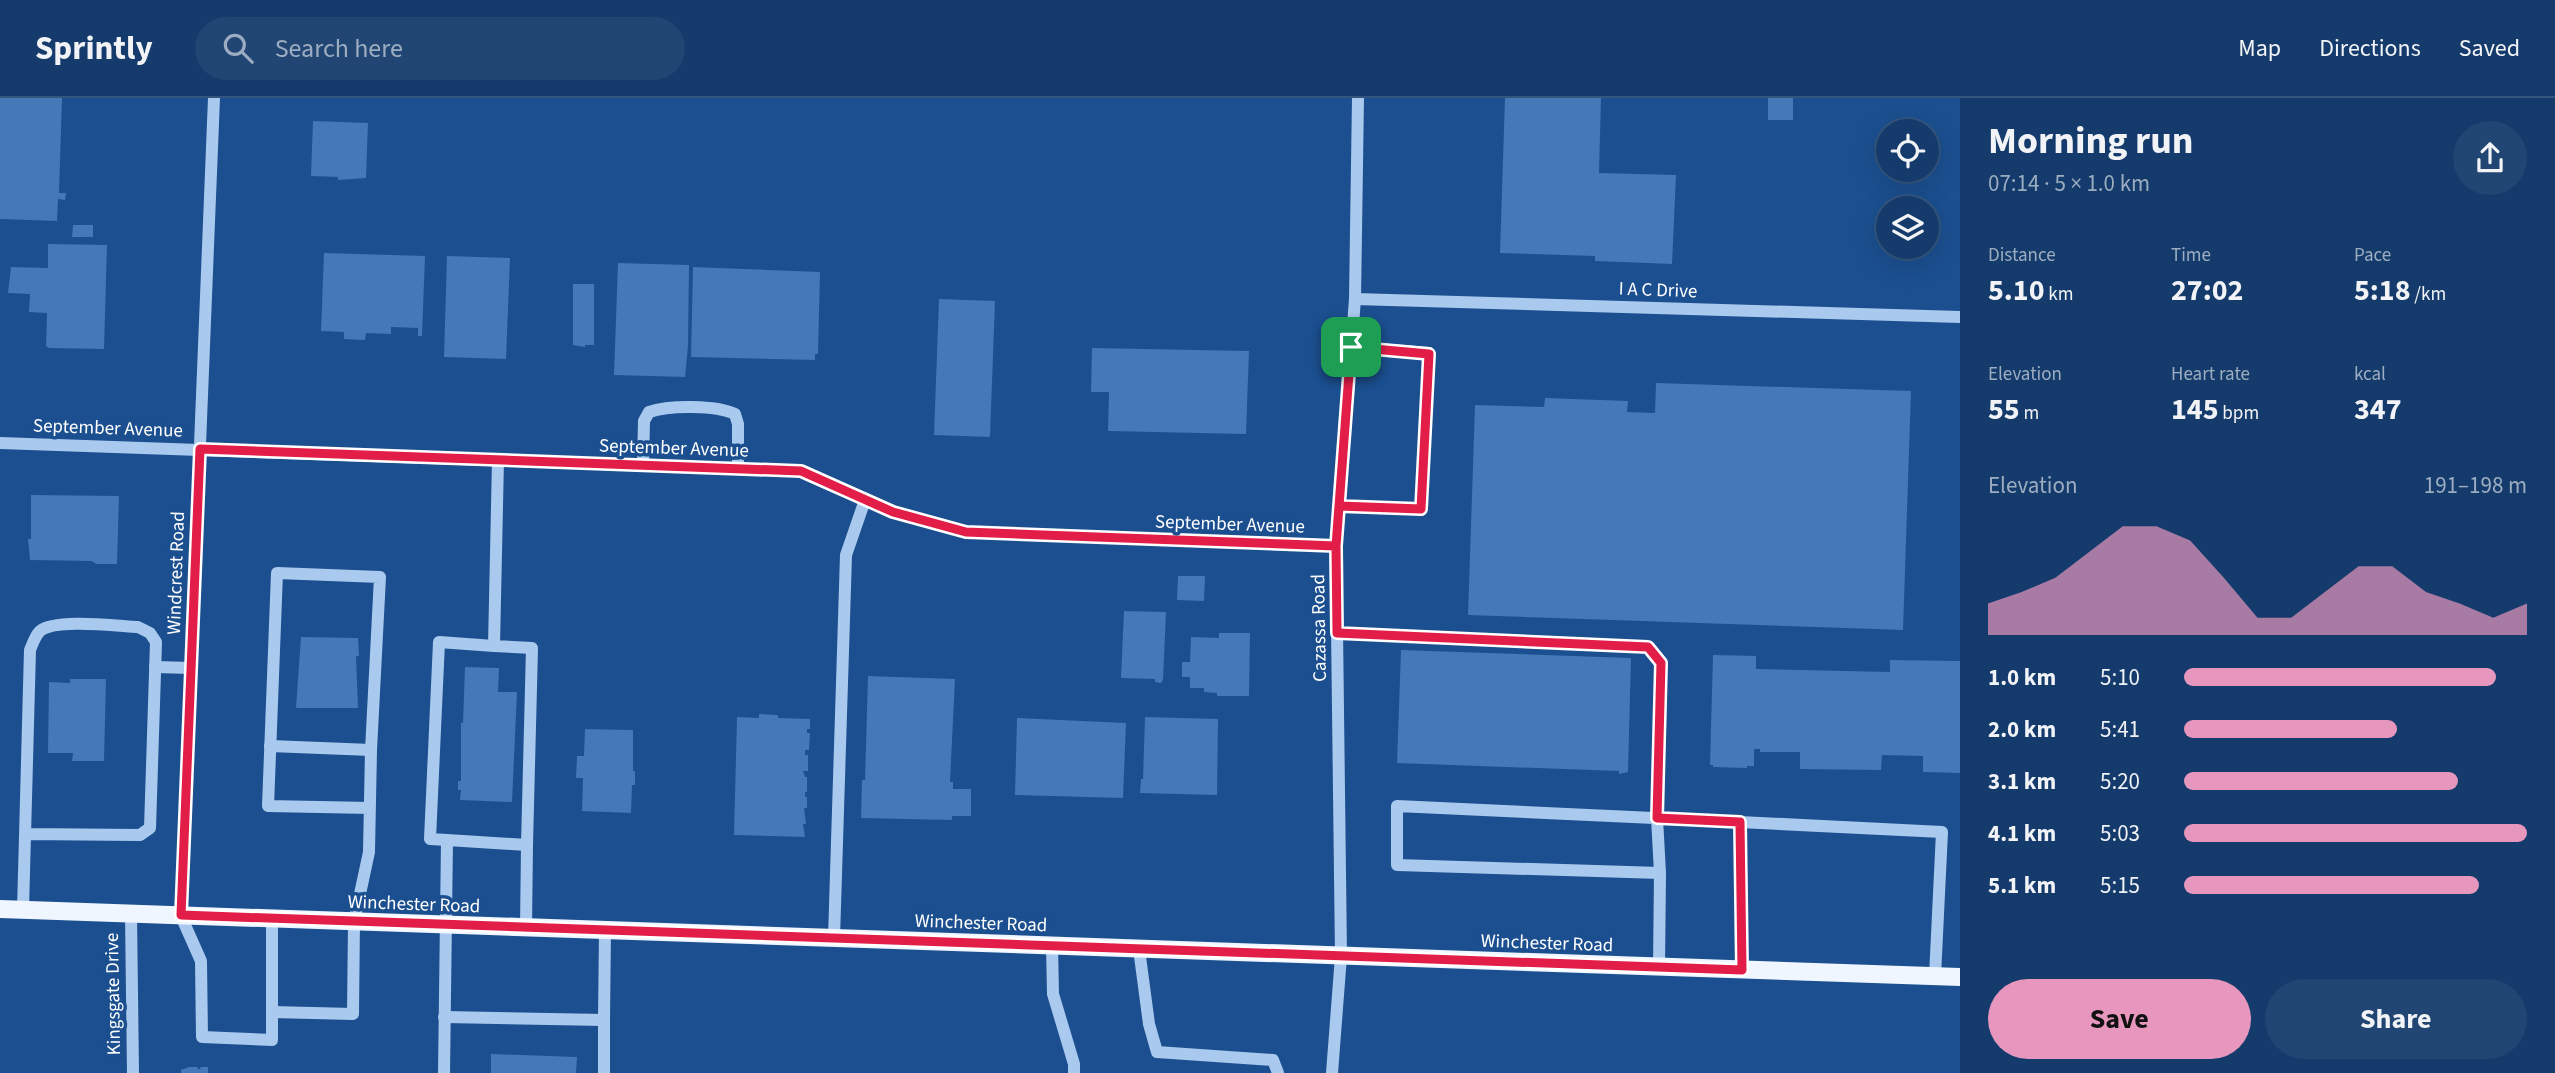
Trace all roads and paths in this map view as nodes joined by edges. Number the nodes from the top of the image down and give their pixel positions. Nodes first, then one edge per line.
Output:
1 (214, 98) edge
2 (1358, 98) edge
3 (1355, 299) junction
4 (1960, 317) edge
5 (1351, 347) junction
6 (0, 443) edge
7 (200, 449) junction
8 (498, 460) junction
9 (643, 465) junction
10 (738, 468) junction
11 (865, 500) junction
12 (1339, 506) junction
13 (1336, 546) junction
14 (1337, 633) junction
15 (494, 646) junction
16 (155, 667) junction
17 (191, 668) junction
18 (270, 746) junction
19 (371, 750) junction
20 (370, 808) junction
21 (1657, 818) junction
22 (1740, 822) junction
23 (25, 834) junction
24 (447, 840) junction
25 (527, 845) junction
26 (1660, 873) junction
27 (0, 909) edge
28 (23, 910) junction
29 (131, 914) junction
30 (181, 915) junction
31 (272, 919) junction
32 (354, 922) junction
33 (445, 925) junction
34 (526, 927) junction
35 (605, 930) junction
36 (834, 938) junction
37 (1052, 946) junction
38 (1139, 949) junction
39 (1340, 956) junction
40 (1659, 967) junction
41 (1742, 970) junction
42 (1935, 976) junction
43 (1960, 977) edge
44 (272, 1012) junction
45 (444, 1017) junction
46 (604, 1020) junction
47 (133, 1073) edge
48 (444, 1073) edge
49 (604, 1073) edge
50 (1074, 1073) edge
51 (1278, 1073) edge
52 (1332, 1073) edge

1 - 7 street, Windcrest Road
2 - 3 street, Cazassa Road
3 - 4 street, I A C Drive
3 - 5 street, Cazassa Road
5 - 12 street, Cazassa Road
5 - 12 street
6 - 7 street, September Avenue
7 - 8 street, September Avenue
7 - 17 street, Windcrest Road
8 - 9 street, September Avenue
8 - 15 street
9 - 10 street, September Avenue
9 - 10 street
10 - 11 street, September Avenue
11 - 13 street, September Avenue
11 - 36 street
12 - 13 street, Cazassa Road
13 - 14 street, Cazassa Road
14 - 21 street
14 - 39 street, Cazassa Road
15 - 24 street
15 - 25 street
16 - 17 street
16 - 23 street
16 - 23 street
17 - 30 street, Windcrest Road
18 - 19 street
18 - 19 street
18 - 20 street
19 - 20 street
20 - 32 street
21 - 22 street
21 - 26 street
21 - 26 street
22 - 41 street
22 - 42 street
23 - 28 street
24 - 25 street
24 - 33 street
25 - 34 street
26 - 40 street
27 - 28 main road, Winchester Road
28 - 29 main road, Winchester Road
29 - 30 main road, Winchester Road
29 - 47 street, Kingsgate Drive
30 - 31 main road, Winchester Road
30 - 44 street
31 - 32 main road, Winchester Road
31 - 44 street
32 - 33 main road, Winchester Road
32 - 44 street
33 - 34 main road, Winchester Road
33 - 45 street
34 - 35 main road, Winchester Road
35 - 36 main road, Winchester Road
35 - 46 street
36 - 37 main road, Winchester Road
37 - 38 main road, Winchester Road
37 - 50 street
38 - 39 main road, Winchester Road
38 - 51 street
39 - 40 main road, Winchester Road
39 - 52 street, Cazassa Road
40 - 41 main road, Winchester Road
41 - 42 main road, Winchester Road
42 - 43 main road, Winchester Road
45 - 46 street
45 - 48 street
46 - 49 street

